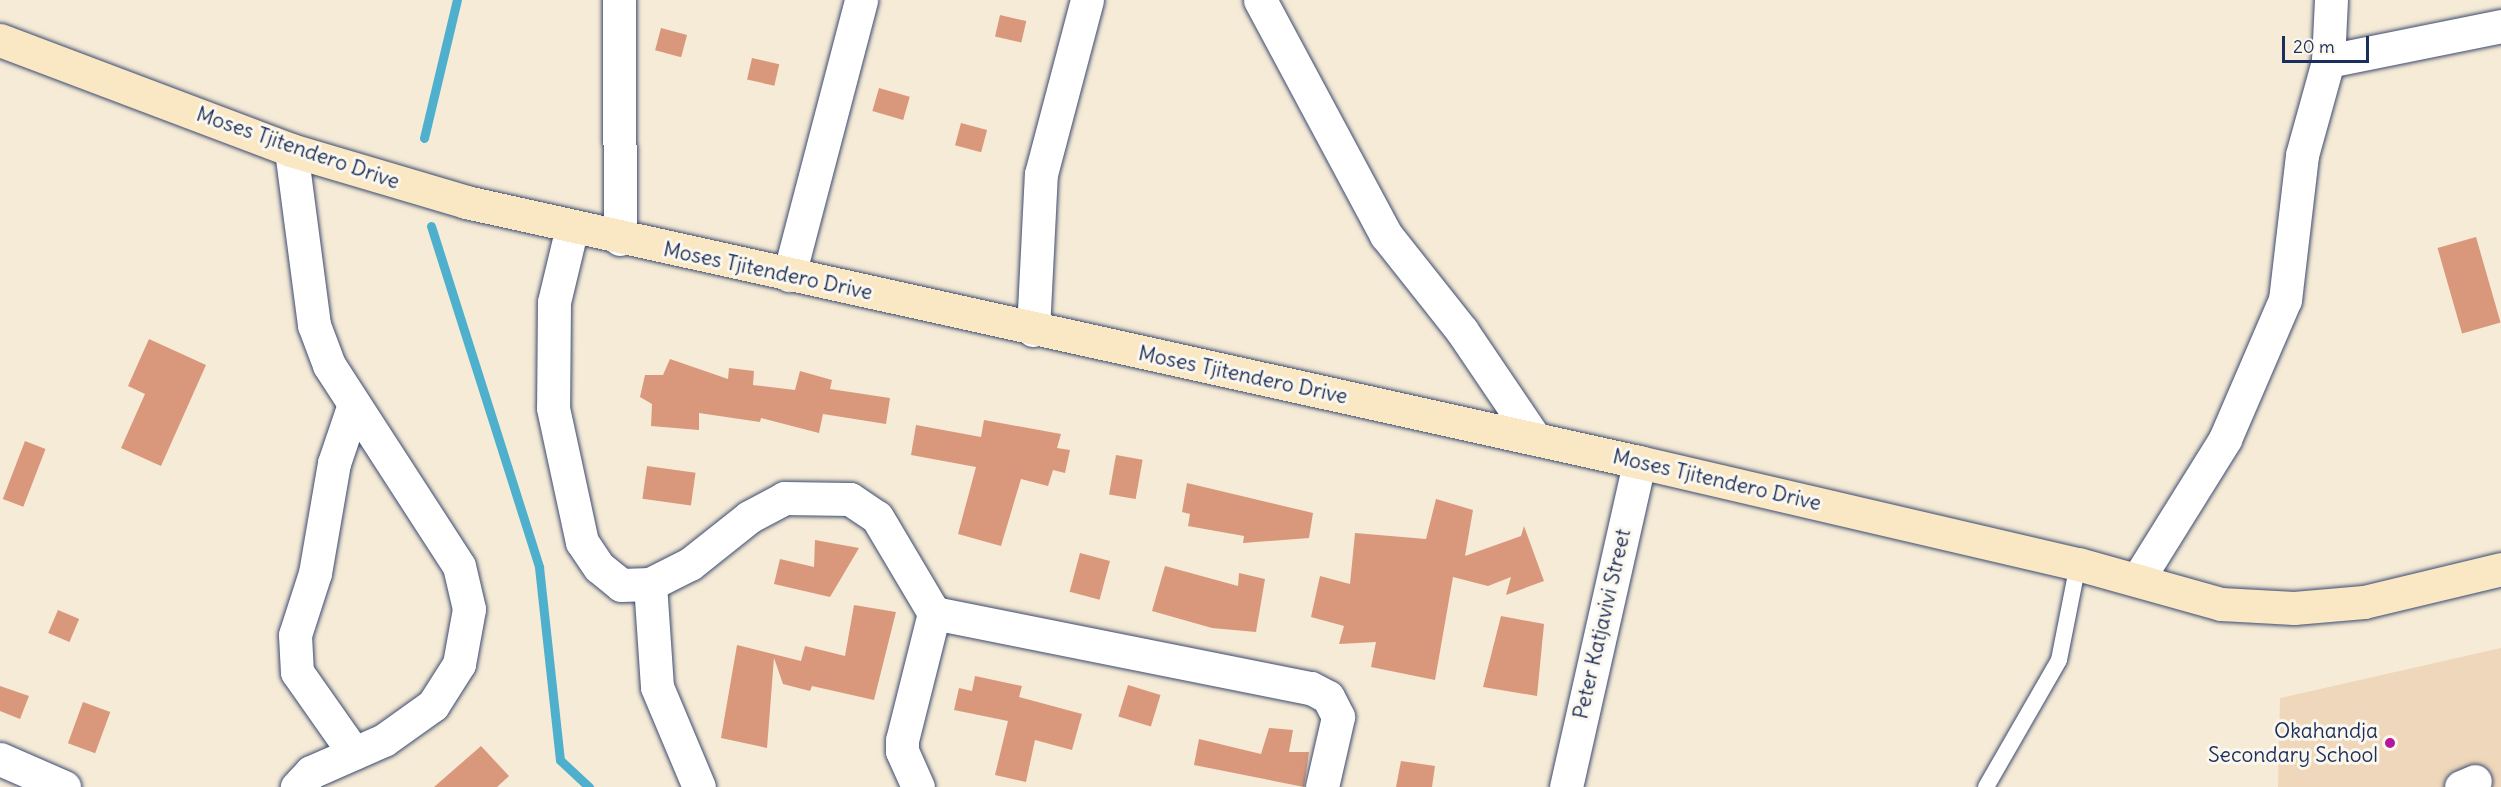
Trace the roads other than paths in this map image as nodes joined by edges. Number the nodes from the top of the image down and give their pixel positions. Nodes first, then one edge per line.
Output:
1 (619, 0) edge
2 (861, 0) edge
3 (1087, 0) edge
4 (1260, 0) edge
5 (2331, 0) edge
6 (2501, 26) edge
7 (0, 40) edge
8 (2328, 61) junction
9 (291, 150) junction
10 (572, 226) junction
11 (620, 239) junction
12 (789, 275) junction
13 (1033, 330) junction
14 (353, 407) junction
15 (1535, 439) junction
16 (1639, 462) junction
17 (2078, 564) junction
18 (2501, 569) edge
19 (2138, 579) junction
20 (650, 584) junction
21 (934, 613) junction
22 (354, 753) junction
23 (0, 759) edge
24 (63, 787) edge
25 (297, 787) edge
26 (699, 787) edge
27 (918, 787) edge
28 (1322, 787) edge
29 (1566, 787) edge
30 (1986, 787) edge

1 - 11 street
2 - 12 street
3 - 13 street
4 - 15 street
5 - 8 street
6 - 8 street
7 - 9 street, Moses Tjitendero Drive
8 - 19 street
9 - 10 street, Moses Tjitendero Drive
9 - 14 street
10 - 11 street, Moses Tjitendero Drive
10 - 20 street
11 - 12 street, Moses Tjitendero Drive
12 - 13 street, Moses Tjitendero Drive
13 - 15 street, Moses Tjitendero Drive
14 - 22 street
14 - 22 street
15 - 16 street, Moses Tjitendero Drive
16 - 17 street, Moses Tjitendero Drive
16 - 29 street, Peter Katjavivi Street
17 - 19 street, Moses Tjitendero Drive
17 - 30 lane
18 - 19 street, Moses Tjitendero Drive
20 - 21 street
20 - 26 street
21 - 27 street
21 - 28 street
22 - 25 street
23 - 24 street

